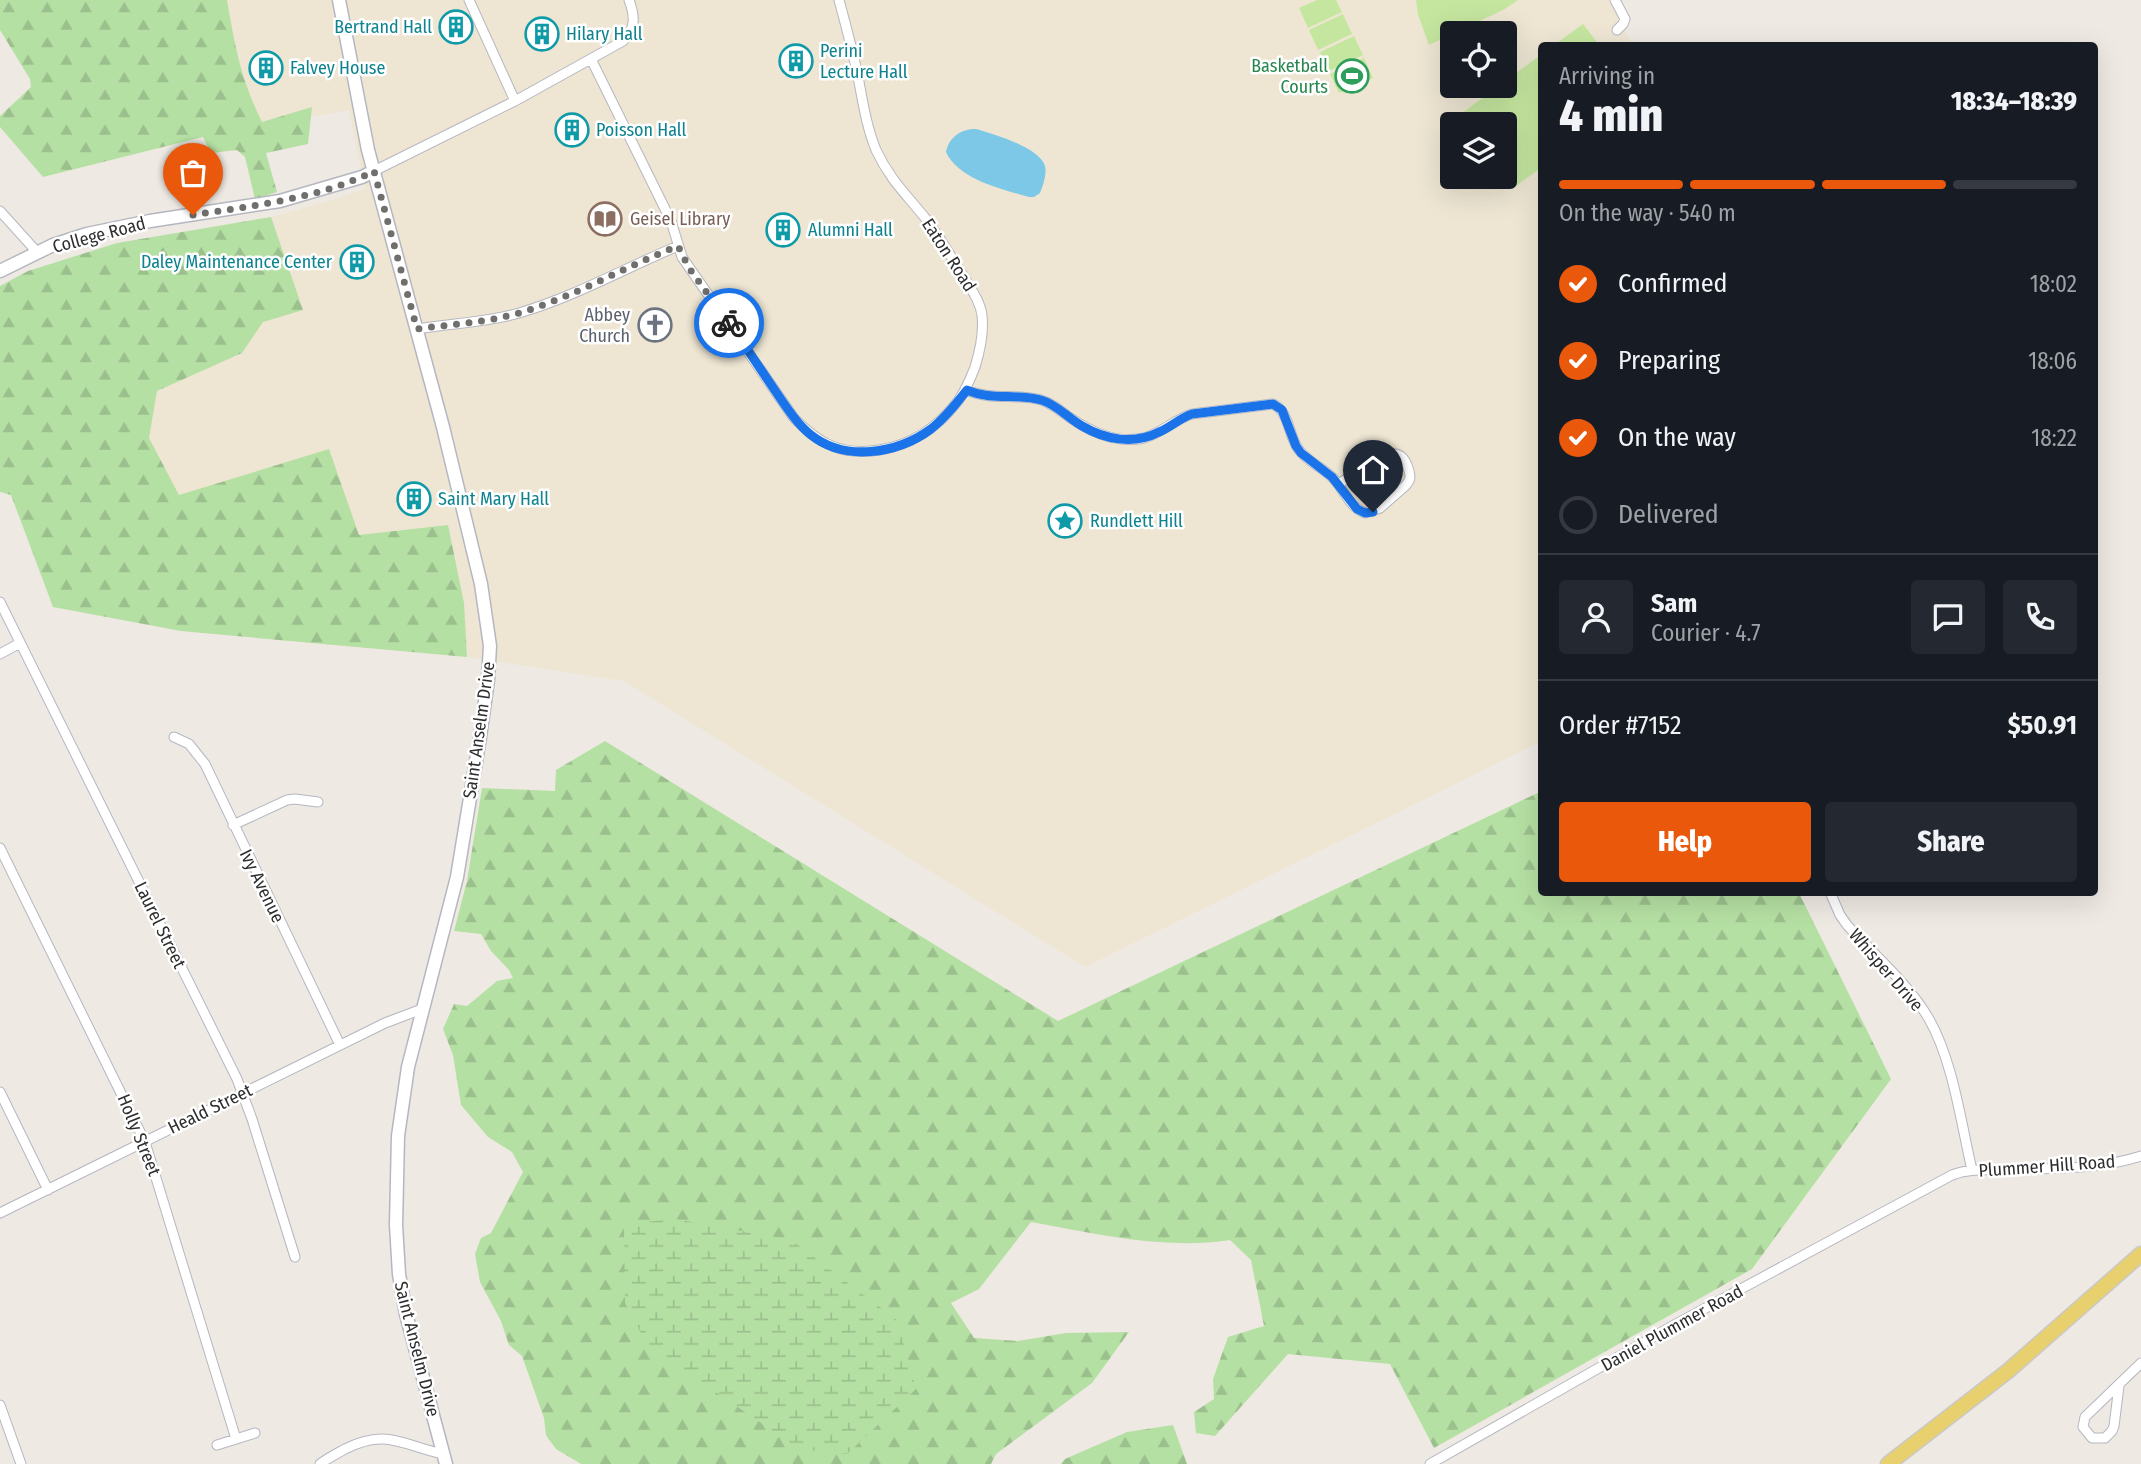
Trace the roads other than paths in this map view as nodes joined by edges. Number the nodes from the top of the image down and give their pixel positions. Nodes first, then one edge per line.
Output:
1 (339, 0) edge
2 (469, 0) edge
3 (629, 0) edge
4 (839, 0) edge
5 (1615, 0) edge
6 (1617, 30) dead end
7 (591, 59) junction
8 (515, 101) junction
9 (374, 171) junction
10 (0, 211) edge
11 (678, 246) junction
12 (37, 252) junction
13 (0, 271) edge
14 (417, 329) junction
15 (967, 390) junction
16 (1338, 484) junction
17 (0, 602) edge
18 (20, 643) junction
19 (0, 653) edge
20 (174, 737) dead end
21 (318, 802) dead end
22 (233, 825) junction
23 (0, 848) edge
24 (1832, 896) edge
25 (422, 1009) junction
26 (340, 1045) junction
27 (0, 1092) edge
28 (243, 1094) junction
29 (145, 1142) junction
30 (2141, 1156) edge
31 (1972, 1170) junction
32 (48, 1190) junction
33 (1917, 1195) joint
34 (0, 1213) edge
35 (2141, 1254) edge
36 (295, 1257) dead end
37 (2141, 1363) edge
38 (2119, 1386) junction
39 (0, 1405) edge
40 (255, 1433) dead end
41 (236, 1439) junction
42 (216, 1445) dead end
43 (444, 1459) edge
44 (21, 1464) edge
45 (320, 1464) edge
46 (1430, 1464) edge
47 (1888, 1464) edge

1 - 9 street, Saint Anselm Drive
2 - 8 street
3 - 7 street, College Road
4 - 15 street, Eaton Road
5 - 6 street
7 - 8 street, College Road
7 - 11 street
8 - 9 street, College Road
9 - 12 street, College Road
9 - 14 street, Saint Anselm Drive
10 - 12 street
11 - 14 street
11 - 15 street
12 - 13 street, College Road
14 - 25 street, Saint Anselm Drive
15 - 16 street
16 - 16 street
17 - 18 street, Laurel Street
18 - 19 street
18 - 28 street, Laurel Street
20 - 22 street, Ivy Avenue
21 - 22 street
22 - 26 street, Ivy Avenue
23 - 29 street, Holly Street
24 - 31 street, Whisper Drive
25 - 26 street, Heald Street
25 - 43 street, Saint Anselm Drive
26 - 28 street, Heald Street
27 - 32 street
28 - 29 street, Heald Street
28 - 36 street, Laurel Street
29 - 32 street, Heald Street
29 - 41 street, Holly Street
30 - 31 street, Plummer Hill Road
31 - 33 street, Plummer Hill Road
32 - 34 street, Heald Street
33 - 46 street, Daniel Plummer Road
35 - 47 main road
37 - 38 street
38 - 38 street
39 - 44 street
40 - 41 street
41 - 42 street
43 - 45 street

